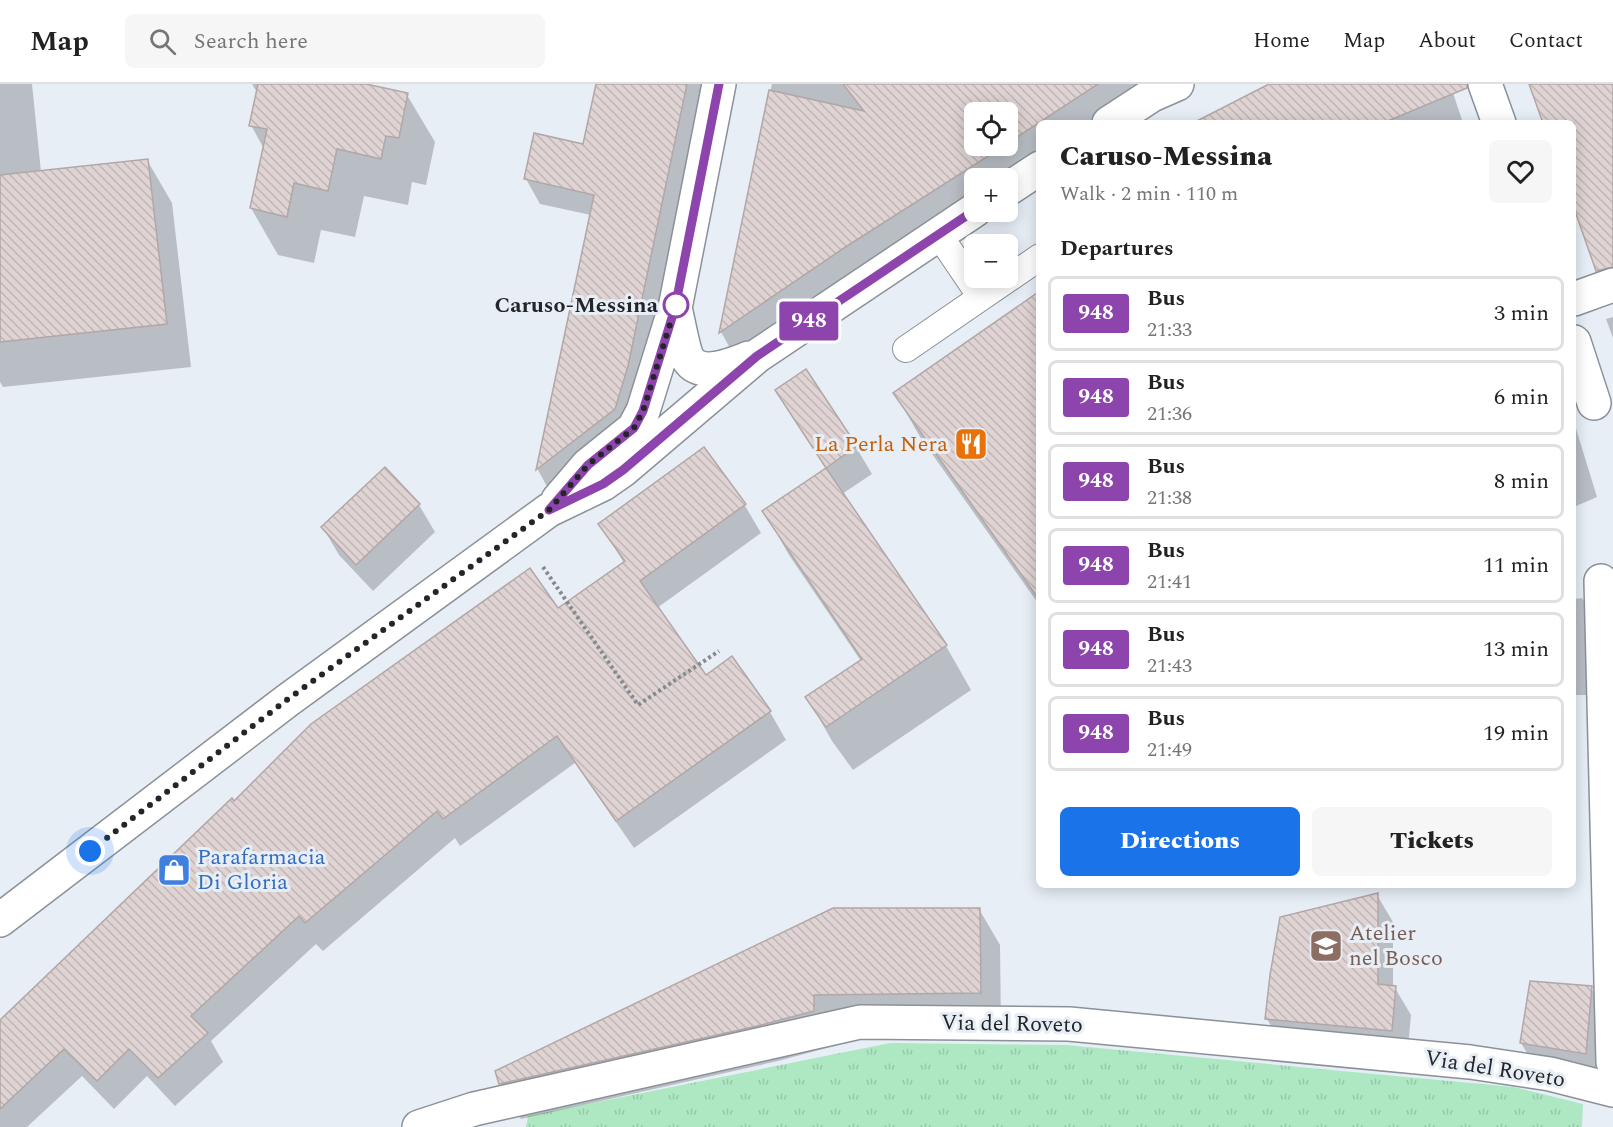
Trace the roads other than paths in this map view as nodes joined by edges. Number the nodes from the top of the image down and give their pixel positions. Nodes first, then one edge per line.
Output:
1 (719, 84) edge
2 (1177, 84) edge
3 (1485, 84) edge
4 (1114, 120) edge
5 (1498, 120) edge
6 (1036, 171) edge
7 (1018, 182) edge
8 (964, 218) edge
9 (939, 235) junction
10 (1036, 260) edge
11 (1613, 285) edge
12 (981, 297) junction
13 (1576, 298) edge
14 (675, 308) junction
15 (1576, 348) edge
16 (906, 349) dead end
17 (757, 356) junction
18 (1594, 403) dead end
19 (549, 510) junction
20 (1601, 581) dead end
21 (0, 920) edge
22 (1613, 1062) edge
23 (1613, 1090) edge
24 (418, 1127) edge

1 - 14 main road
2 - 4 main road
3 - 5 main road
6 - 7 main road
8 - 9 main road
9 - 12 lane
9 - 17 main road
10 - 12 lane
11 - 13 main road
12 - 16 lane
14 - 17 main road
14 - 19 main road
15 - 18 main road
17 - 19 main road
19 - 21 main road
20 - 22 main road
23 - 24 main road, Via del Roveto

